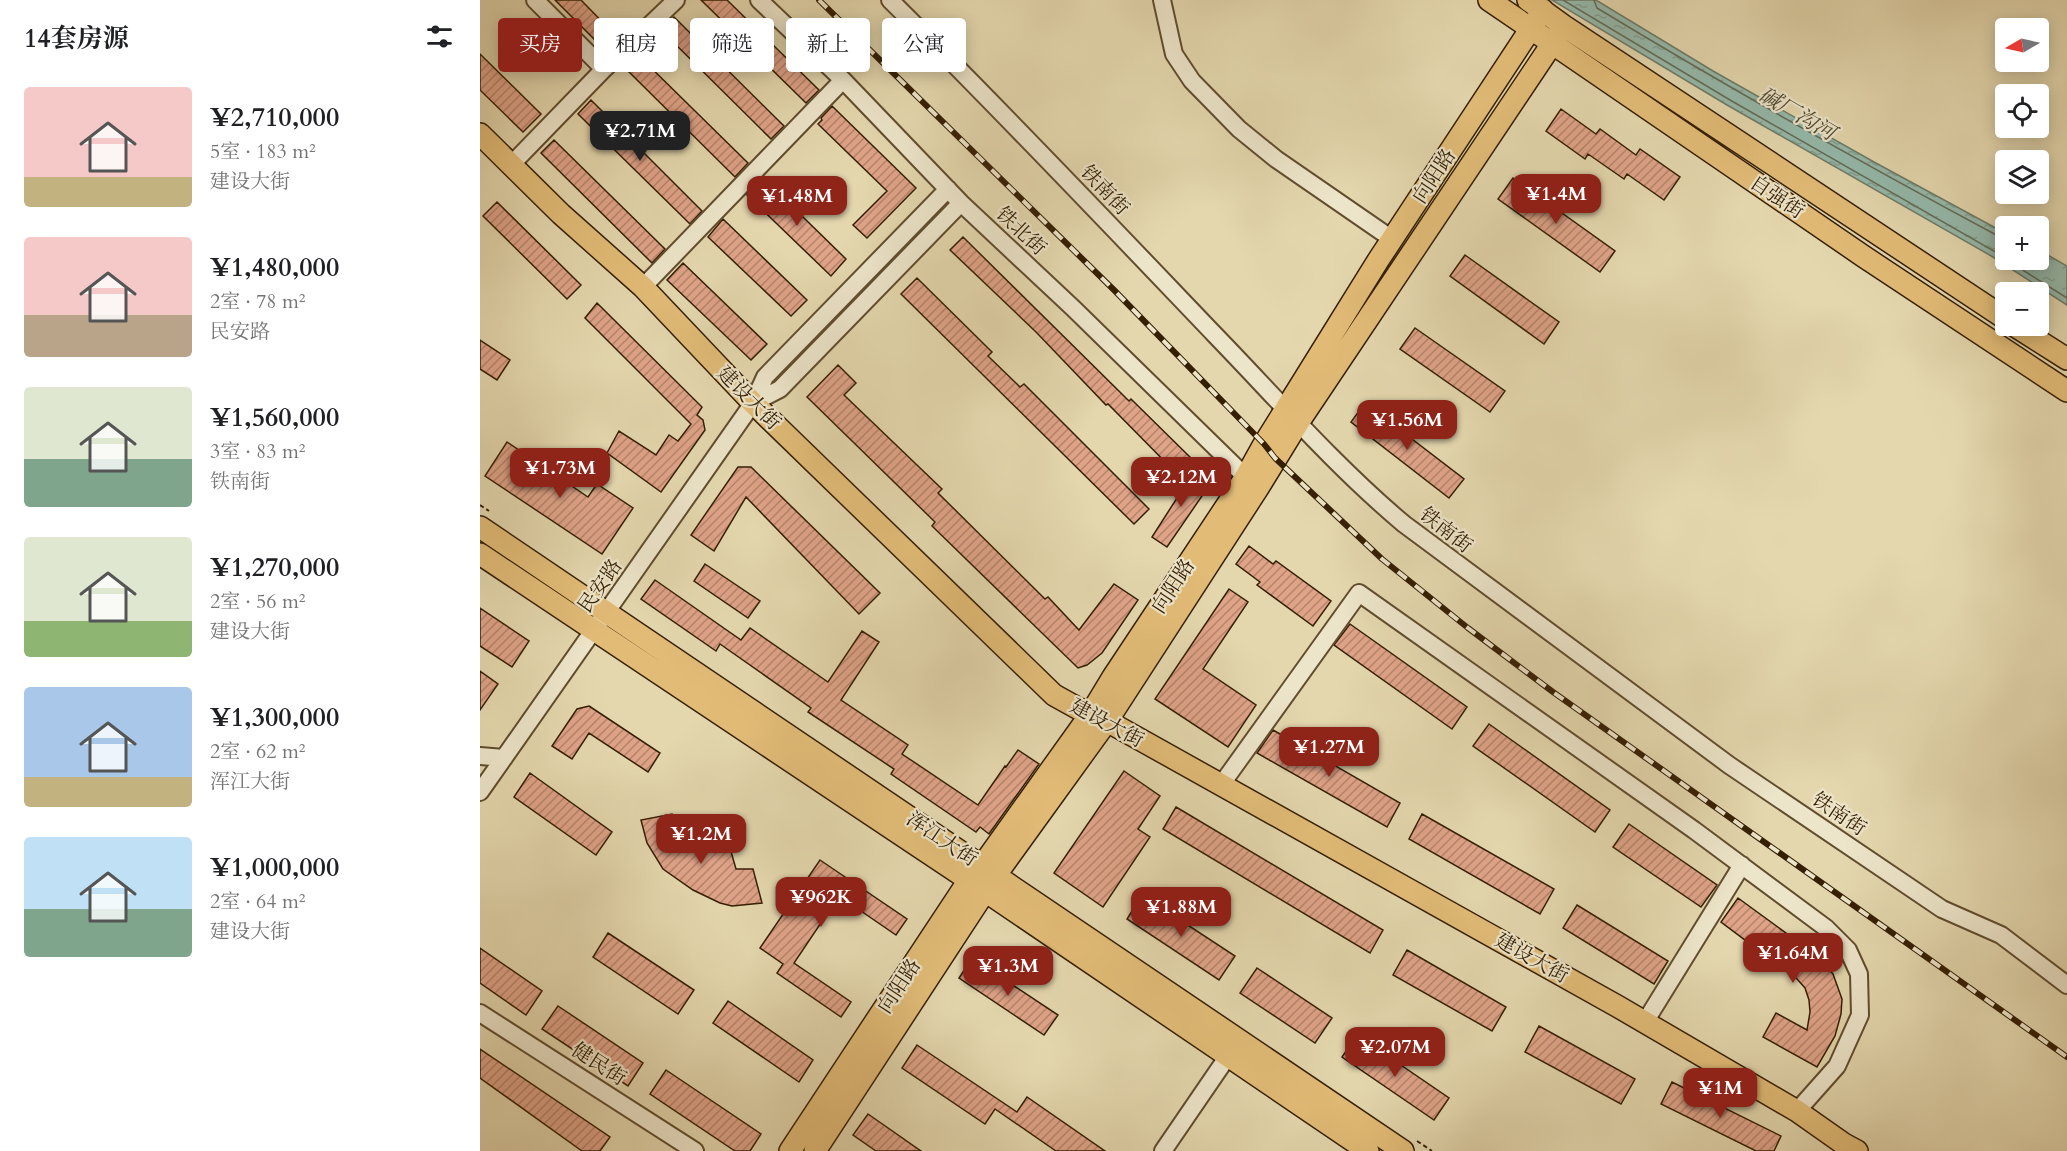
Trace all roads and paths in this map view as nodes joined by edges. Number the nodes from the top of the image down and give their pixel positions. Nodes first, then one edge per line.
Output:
1 (535, 0) edge
2 (676, 0) edge
3 (759, 0) edge
4 (890, 0) edge
5 (1162, 0) edge
6 (1489, 0) edge
7 (1547, 14) edge
8 (657, 18) edge
9 (1530, 30) junction
10 (594, 59) edge
11 (601, 72) edge
12 (843, 80) junction
13 (480, 134) edge
14 (511, 165) junction
15 (948, 189) junction
16 (961, 203) junction
17 (1392, 239) junction
18 (643, 287) junction
19 (1995, 312) edge
20 (2031, 336) edge
21 (2067, 359) edge
22 (2059, 386) edge
23 (753, 403) junction
24 (1292, 416) junction
25 (1252, 483) junction
26 (480, 528) edge
27 (480, 554) edge
28 (607, 612) junction
29 (594, 630) junction
30 (1099, 718) junction
31 (480, 756) edge
32 (504, 758) junction
33 (1221, 785) junction
34 (480, 792) edge
35 (1742, 865) junction
36 (983, 879) junction
37 (2067, 985) edge
38 (480, 1013) edge
39 (1645, 1022) junction
40 (1228, 1056) junction
41 (1797, 1111) junction
42 (695, 1151) edge
43 (790, 1151) edge
44 (815, 1151) edge
45 (1163, 1151) edge
46 (1368, 1151) edge
47 (1403, 1151) edge
48 (1857, 1151) edge

1 - 10 street
2 - 8 street
3 - 12 street, 铁北街
4 - 24 street, 铁南街
5 - 17 street
6 - 9 main road
7 - 9 main road, 向阳路
7 - 19 main road, 自强街
7 - 22 main road, 自强街
7 - 24 main road, 向阳路
9 - 17 main road, 向阳路
11 - 14 street
12 - 15 street, 铁北街
12 - 18 street
13 - 14 main road, 建设大街
14 - 18 main road, 建设大街
15 - 16 street, 铁北街
15 - 23 street, 民安路
16 - 23 street, 民安路
16 - 25 street, 铁北街
17 - 24 main road, 向阳路
18 - 23 main road, 建设大街
20 - 21 main road
21 - 22 street
23 - 28 street, 民安路
23 - 30 main road, 建设大街
24 - 25 main road, 向阳路
24 - 37 street, 铁南街
25 - 30 main road, 向阳路
26 - 28 main road, 浑江大街
27 - 29 main road, 浑江大街
28 - 29 street, 民安路
28 - 36 main road, 浑江大街
29 - 32 street, 民安路
29 - 36 main road, 浑江大街
30 - 33 main road, 建设大街
30 - 36 main road, 向阳路
31 - 32 street
32 - 34 street, 民安路
33 - 35 street
33 - 39 main road, 建设大街
35 - 39 street
35 - 41 street
36 - 40 main road, 浑江大街
36 - 43 main road, 向阳路
36 - 44 main road, 向阳路
36 - 47 main road, 浑江大街
38 - 42 street, 健民街
39 - 41 main road, 建设大街
40 - 45 street
40 - 46 main road, 浑江大街
41 - 48 main road, 建设大街

